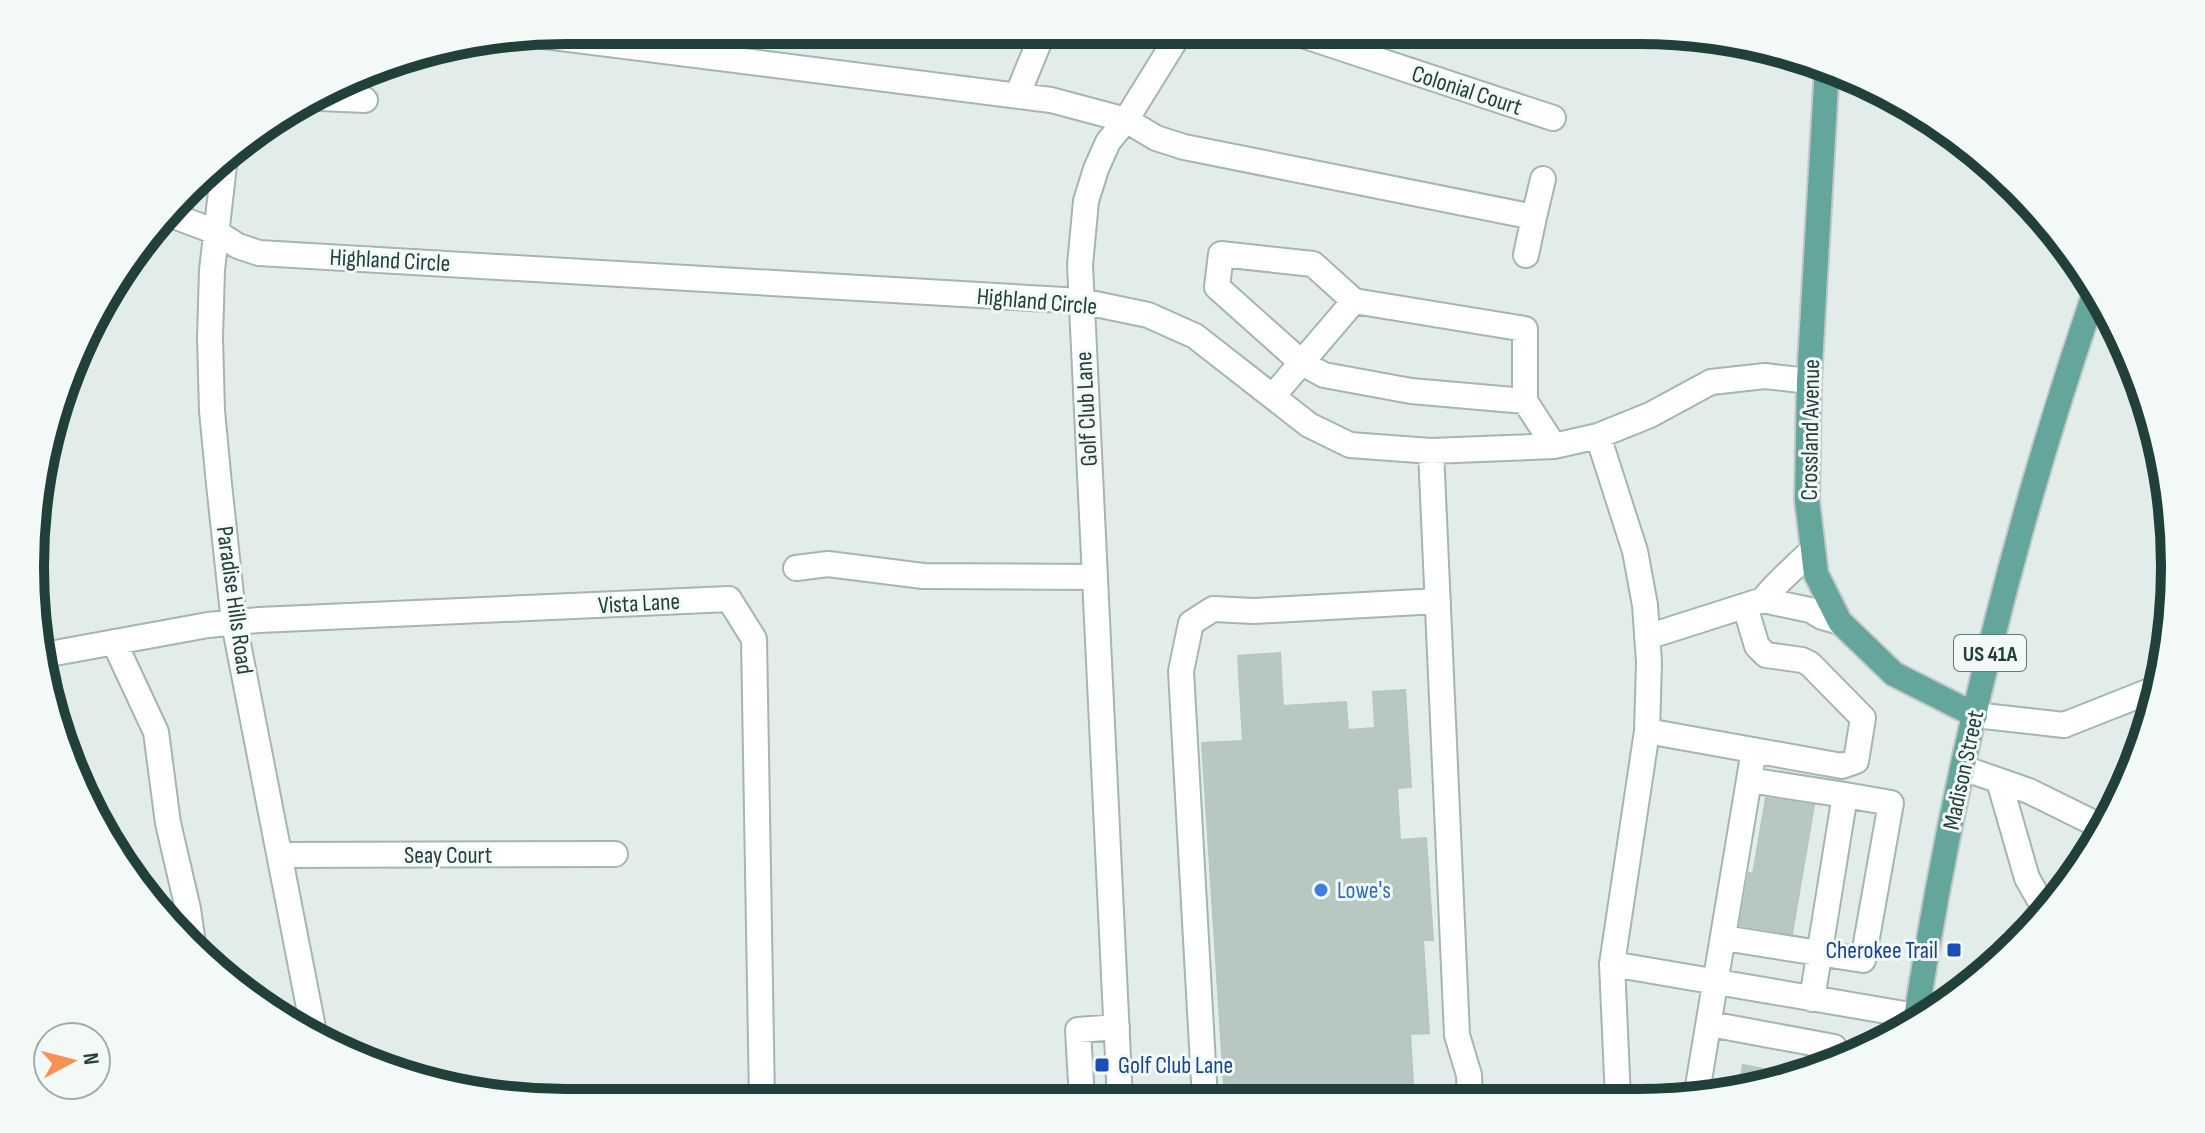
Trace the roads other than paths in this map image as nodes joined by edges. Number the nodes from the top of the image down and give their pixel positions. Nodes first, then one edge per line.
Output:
1 (658, 44) edge
2 (1038, 44) edge
3 (1173, 44) edge
4 (1329, 44) edge
5 (1826, 80) edge
6 (1017, 96) junction
7 (334, 99) edge
8 (365, 100) dead end
9 (1553, 118) dead end
10 (1126, 120) junction
11 (223, 173) edge
12 (1543, 179) dead end
13 (1534, 217) junction
14 (178, 218) edge
15 (216, 232) junction
16 (1526, 255) dead end
17 (1081, 301) junction
18 (1354, 301) junction
19 (2091, 305) edge
20 (1302, 363) junction
21 (1809, 381) junction
22 (1273, 396) junction
23 (1525, 401) junction
24 (1598, 436) junction
25 (1554, 446) junction
26 (1431, 451) junction
27 (1813, 549) junction
28 (796, 568) dead end
29 (1094, 577) junction
30 (1438, 601) junction
31 (1754, 603) junction
32 (1840, 622) junction
33 (234, 623) junction
34 (1647, 637) junction
35 (114, 642) junction
36 (51, 654) edge
37 (2145, 693) edge
38 (1975, 715) junction
39 (1647, 731) junction
40 (1754, 750) junction
41 (1963, 768) junction
42 (1749, 780) junction
43 (1999, 781) junction
44 (1845, 795) junction
45 (2094, 823) edge
46 (615, 854) dead end
47 (281, 855) junction
48 (2040, 901) edge
49 (191, 929) edge
50 (1724, 938) junction
51 (1819, 953) junction
52 (1612, 964) junction
53 (1716, 982) junction
54 (1812, 999) junction
55 (1918, 1008) edge
56 (1903, 1017) edge
57 (312, 1023) edge
58 (1710, 1024) junction
59 (1117, 1027) junction
60 (1835, 1050) edge
61 (1698, 1086) edge
62 (762, 1089) edge
63 (1081, 1089) edge
64 (1120, 1089) edge
65 (1204, 1089) edge
66 (1470, 1089) edge
67 (1618, 1089) edge

1 - 6 street
2 - 6 street
3 - 10 street, Golf Club Lane
4 - 9 street, Colonial Court
5 - 21 main road, Crossland Avenue
6 - 10 street
7 - 8 street
10 - 13 street
10 - 17 street, Golf Club Lane
11 - 15 street, Paradise Hills Road
12 - 13 street
13 - 16 street
14 - 15 street, Highland Circle
15 - 17 street, Highland Circle
15 - 33 street, Paradise Hills Road
17 - 22 street, Highland Circle
17 - 29 street, Golf Club Lane
18 - 20 street
18 - 20 street
18 - 23 street
19 - 38 main road, Madison Street / US 41A
20 - 22 street
20 - 23 street
21 - 24 street, Highland Circle
21 - 27 main road, Crossland Avenue
22 - 26 street, Highland Circle
23 - 25 street
24 - 25 street, Highland Circle
24 - 34 street
25 - 26 street, Highland Circle
26 - 30 street
27 - 31 street
27 - 32 main road, Crossland Avenue
28 - 29 street
29 - 59 street, Golf Club Lane
30 - 65 street
30 - 66 street
31 - 32 street
31 - 34 street
31 - 40 street
32 - 38 main road, Crossland Avenue
33 - 35 street, Vista Lane
33 - 47 street, Paradise Hills Road
33 - 62 street, Vista Lane
34 - 39 street
35 - 36 street, Vista Lane
35 - 49 street
37 - 38 street
38 - 41 main road, Madison Street / US 41A
39 - 40 street
39 - 52 street
40 - 42 street
41 - 43 street
41 - 55 main road, Madison Street / US 41A
42 - 44 street
42 - 50 street
43 - 45 street
43 - 48 street
44 - 51 street
44 - 51 street
46 - 47 street, Seay Court
47 - 57 street, Paradise Hills Road
50 - 51 street
50 - 53 street
51 - 54 street
52 - 53 street
52 - 67 street
53 - 54 street
53 - 58 street
54 - 56 street
58 - 60 street
58 - 61 street
59 - 63 street
59 - 64 street, Golf Club Lane

